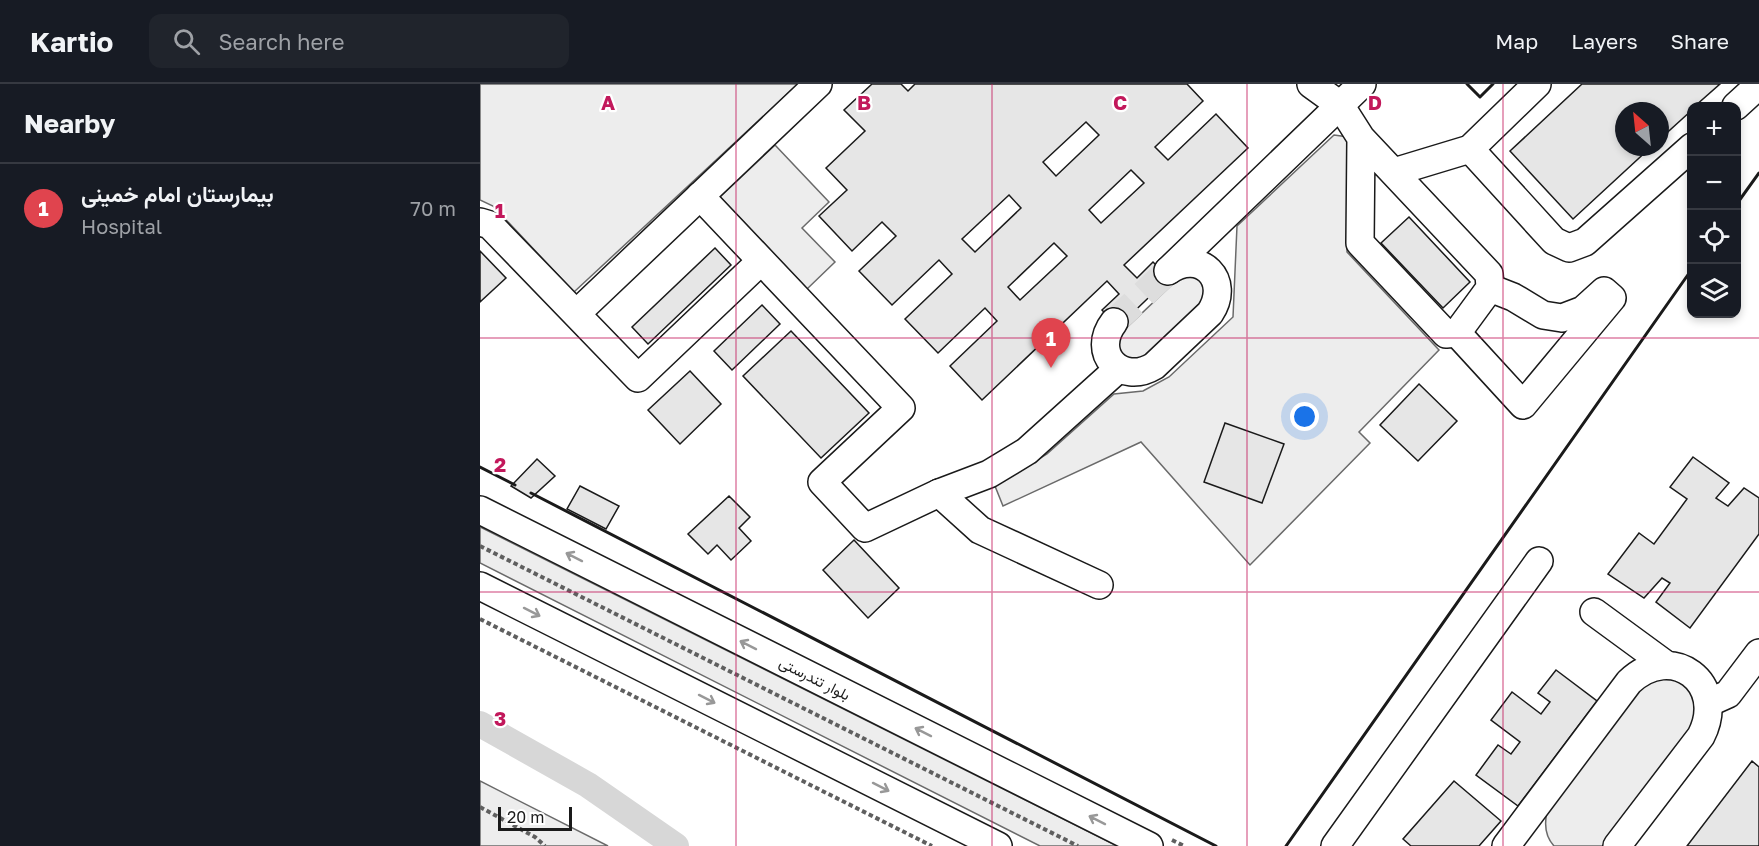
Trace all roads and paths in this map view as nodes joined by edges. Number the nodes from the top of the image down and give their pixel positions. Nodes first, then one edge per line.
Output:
1 (818, 84) edge
2 (1362, 84) edge
3 (1537, 84) edge
4 (1308, 85) edge
5 (1759, 85) edge
6 (1740, 102) edge
7 (1340, 105) junction
8 (1361, 138) junction
9 (1470, 149) junction
10 (1687, 151) edge
11 (1394, 172) junction
12 (700, 196) junction
13 (1219, 220) junction
14 (480, 222) edge
15 (761, 261) junction
16 (1215, 277) junction
17 (1490, 288) junction
18 (577, 313) junction
19 (1114, 322) tunnel mouth
20 (1456, 333) junction
21 (1118, 369) junction
22 (939, 493) junction
23 (480, 510) edge
24 (480, 546) edge
25 (1539, 561) dead end
26 (480, 585) edge
27 (1099, 585) dead end
28 (1594, 612) dead end
29 (480, 619) edge
30 (1759, 653) edge
31 (1665, 664) junction
32 (1708, 703) junction
33 (480, 807) edge
34 (545, 846) edge
35 (932, 846) edge
36 (998, 846) edge
37 (1078, 846) edge
38 (1149, 846) edge
39 (1335, 846) edge
40 (1506, 846) edge
41 (1617, 846) edge

1 - 12 street
2 - 7 street
3 - 9 street
4 - 7 street
5 - 6 street
7 - 8 street
7 - 13 street
8 - 11 street
8 - 20 street
9 - 10 street
9 - 11 street
11 - 17 street
12 - 15 street
12 - 18 street
13 - 16 street
13 - 16 street
14 - 18 street
15 - 18 street
15 - 22 street
16 - 21 street
17 - 20 street
17 - 20 street
19 - 21 street
21 - 22 street
22 - 27 street
38 -> 23 street, بلوار تندرستی
24 - 37 path
25 - 39 street
26 -> 36 street
28 - 31 street
29 - 35 path
30 - 32 street
31 - 32 street
31 - 40 street
32 - 41 street
33 - 34 path

